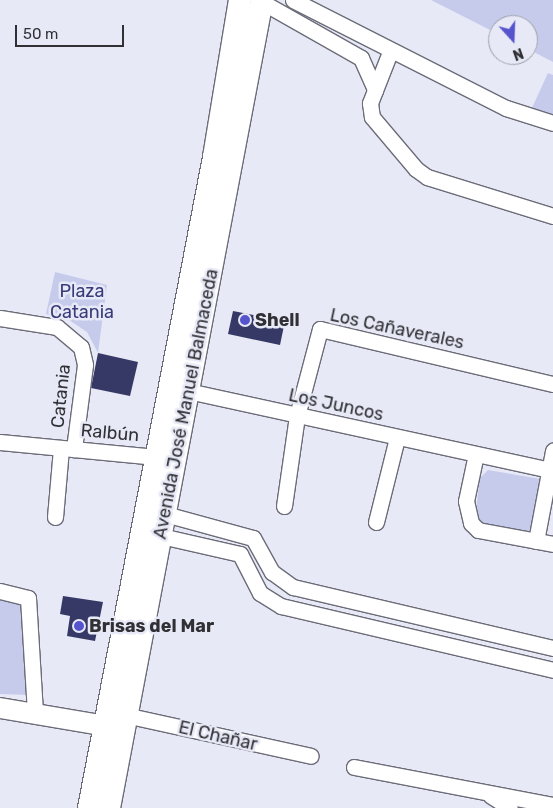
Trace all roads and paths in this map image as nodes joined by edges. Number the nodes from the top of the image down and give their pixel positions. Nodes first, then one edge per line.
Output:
1 (293, 0) edge
2 (254, 1) edge
3 (390, 52) junction
4 (375, 90) junction
5 (553, 123) edge
6 (553, 216) edge
7 (0, 318) edge
8 (553, 384) edge
9 (188, 391) junction
10 (297, 416) junction
11 (397, 438) junction
12 (0, 442) edge
13 (68, 448) junction
14 (553, 451) edge
15 (476, 454) junction
16 (156, 457) junction
17 (549, 470) junction
18 (284, 506) dead end
19 (165, 514) junction
20 (55, 517) dead end
21 (376, 522) dead end
22 (161, 536) junction
23 (536, 541) junction
24 (553, 544) edge
25 (0, 591) edge
26 (346, 599) junction
27 (340, 620) junction
28 (484, 632) junction
29 (553, 648) edge
30 (479, 652) junction
31 (553, 670) edge
32 (0, 708) edge
33 (34, 712) junction
34 (116, 721) junction
35 (311, 756) dead end
36 (354, 767) dead end
37 (491, 796) junction
38 (553, 805) edge
39 (90, 808) edge
40 (109, 808) edge
41 (510, 808) edge

1 - 3 street
2 - 4 street
2 - 9 main road, Avenida José Manuel Balmaceda
2 - 16 main road, Avenida José Manuel Balmaceda
3 - 4 street
3 - 5 street
4 - 6 street
7 - 13 street, Catania
8 - 10 street, Los Cañaverales
9 - 10 street, Los Juncos
9 - 19 main road, Avenida José Manuel Balmaceda
10 - 11 street, Los Juncos
10 - 18 street
11 - 15 street, Los Juncos
11 - 21 street
12 - 13 street, Ralbún
13 - 16 street, Ralbún
13 - 20 street, Catania
14 - 17 street
15 - 17 street, Los Juncos
15 - 23 street
16 - 34 main road, Avenida José Manuel Balmaceda
17 - 23 street
19 - 22 main road, Avenida José Manuel Balmaceda
19 - 26 street
22 - 27 street
22 - 34 main road, Avenida José Manuel Balmaceda
23 - 24 street
25 - 33 street
26 - 27 street
26 - 28 street
27 - 30 street
28 - 29 street
28 - 30 street
30 - 31 street
32 - 33 street, El Chañar
33 - 34 street, El Chañar
34 - 35 street, El Chañar
34 - 39 main road, Avenida José Manuel Balmaceda
34 - 40 main road, Avenida José Manuel Balmaceda
36 - 37 street
37 - 38 street
37 - 41 street

